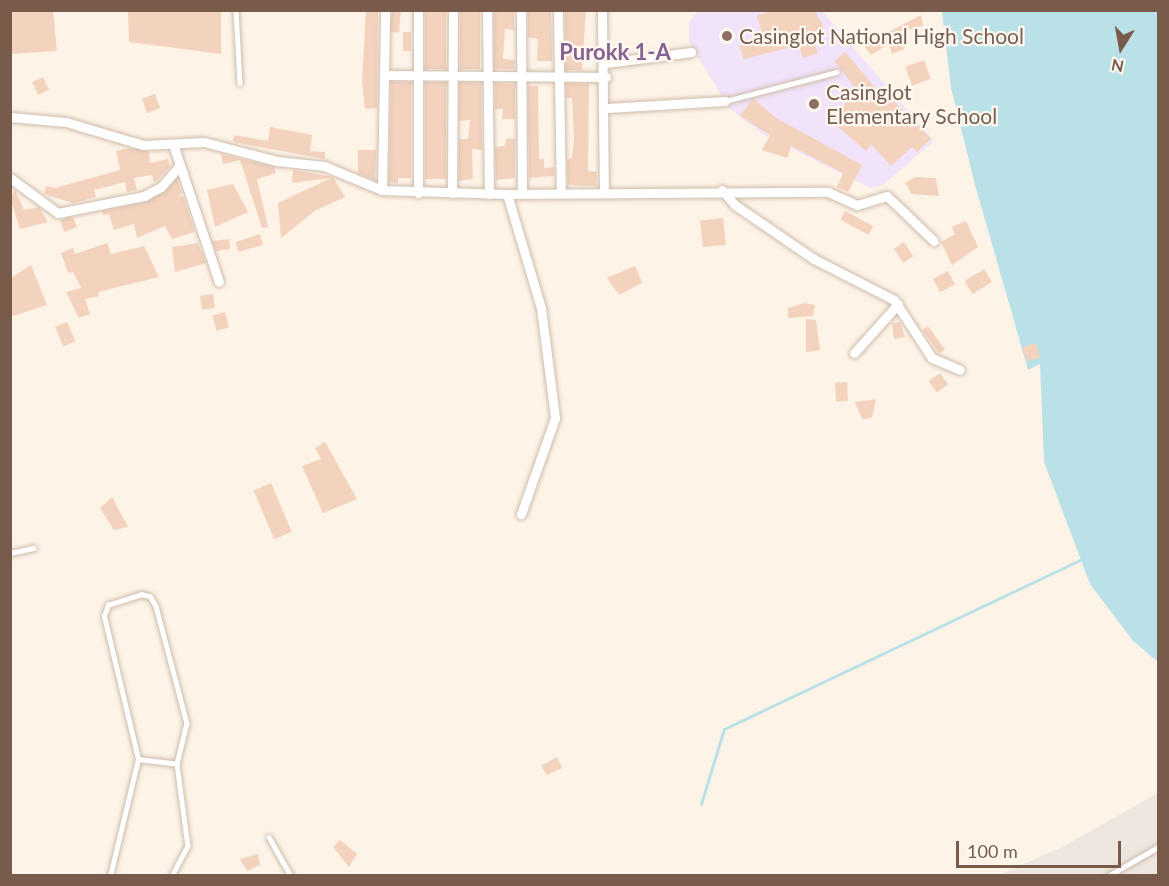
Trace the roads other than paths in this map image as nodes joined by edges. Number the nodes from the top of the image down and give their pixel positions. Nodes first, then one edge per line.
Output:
1 (236, 10) edge
2 (385, 10) edge
3 (418, 10) edge
4 (453, 10) edge
5 (487, 10) edge
6 (521, 10) edge
7 (558, 10) edge
8 (602, 10) edge
9 (691, 52) dead end
10 (606, 63) junction
11 (836, 72) dead end
12 (384, 75) junction
13 (418, 77) junction
14 (454, 77) junction
15 (488, 77) junction
16 (557, 77) junction
17 (606, 77) junction
18 (522, 78) junction
19 (240, 83) dead end
20 (725, 101) joint
21 (606, 108) junction
22 (10, 117) edge
23 (174, 147) junction
24 (179, 166) junction
25 (10, 178) edge
26 (382, 190) junction
27 (722, 190) junction
28 (604, 191) junction
29 (418, 193) junction
30 (452, 193) junction
31 (522, 193) junction
32 (561, 193) junction
33 (489, 194) junction
34 (507, 194) junction
35 (934, 241) dead end
36 (219, 282) dead end
37 (898, 304) junction
38 (854, 353) dead end
39 (960, 370) dead end
40 (521, 514) dead end
41 (33, 548) dead end
42 (10, 553) edge
43 (138, 759) junction
44 (177, 764) junction
45 (269, 837) dead end
46 (1158, 847) edge
47 (1118, 869) junction
48 (110, 876) edge
49 (172, 876) edge
50 (291, 876) edge
51 (1108, 876) edge
52 (1122, 876) edge

1 - 19 lane
2 - 12 street
3 - 13 street
4 - 14 street
5 - 15 street
6 - 18 street
7 - 16 street
8 - 10 street
9 - 10 street
10 - 17 street
11 - 20 lane
12 - 13 street
12 - 26 street
13 - 14 street
13 - 29 street
14 - 15 street
14 - 30 street
15 - 18 street
15 - 33 street
16 - 17 street
16 - 18 street
16 - 32 street
17 - 21 street
18 - 31 street
20 - 21 street
21 - 28 street
22 - 23 street
23 - 24 street
23 - 26 street
24 - 25 street
24 - 36 street
26 - 29 street
27 - 28 street
27 - 35 street
27 - 37 street
28 - 32 street
29 - 30 street
30 - 33 street
31 - 32 street
31 - 34 street
33 - 34 street
34 - 40 street
37 - 38 street
37 - 39 street
41 - 42 lane
43 - 44 lane
43 - 44 lane
43 - 48 lane
44 - 49 lane
45 - 50 lane
46 - 47 lane
47 - 51 lane
47 - 52 lane

